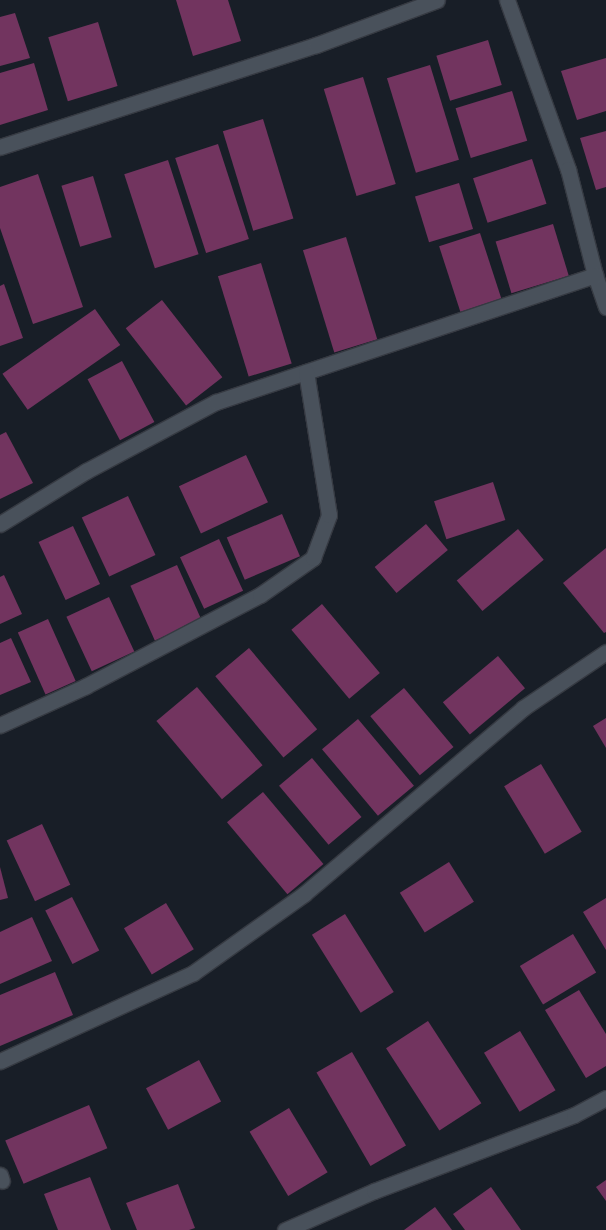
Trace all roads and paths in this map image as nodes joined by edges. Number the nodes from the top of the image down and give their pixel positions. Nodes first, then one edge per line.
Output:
1 (437, 0) edge
2 (507, 0) edge
3 (0, 147) edge
4 (595, 275) junction
5 (606, 307) edge
6 (306, 372) junction
7 (0, 524) edge
8 (606, 652) edge
9 (0, 725) edge
10 (0, 1061) edge
11 (606, 1098) edge
12 (285, 1230) edge

1 - 3 street
2 - 4 street
4 - 5 street
4 - 6 street
6 - 7 street
6 - 9 street
8 - 10 street
11 - 12 street

